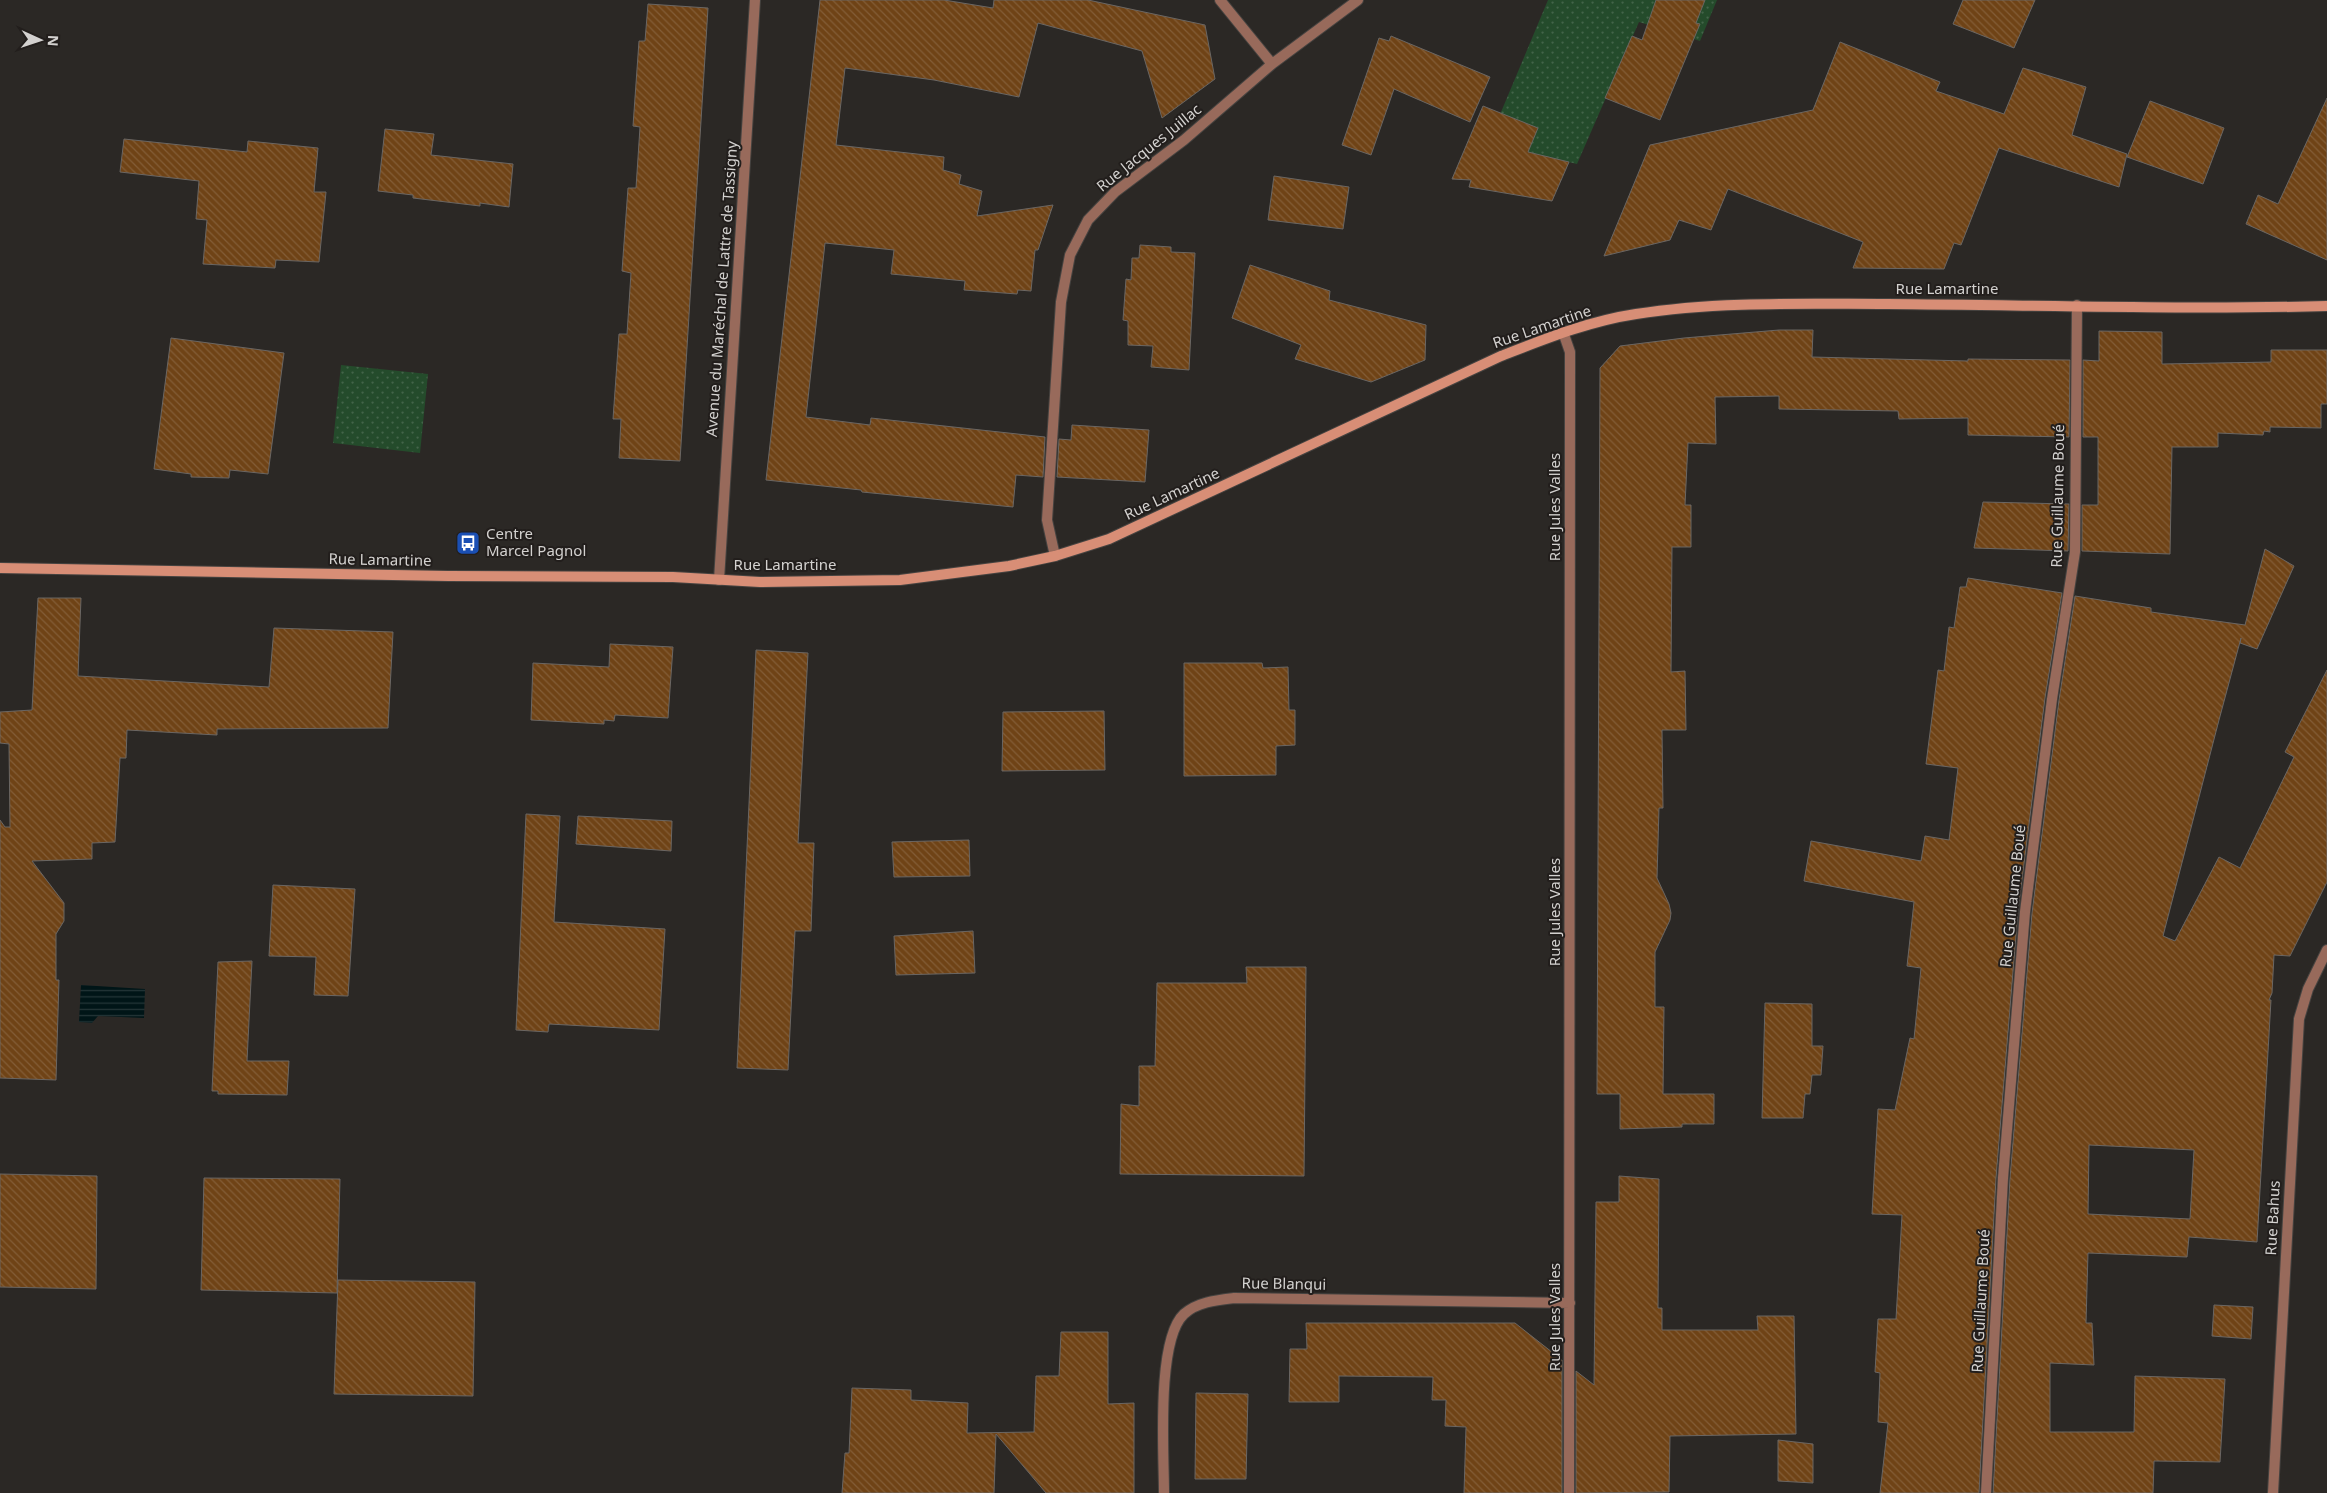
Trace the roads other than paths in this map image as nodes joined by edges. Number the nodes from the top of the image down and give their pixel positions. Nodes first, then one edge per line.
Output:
1 (755, 0) edge
2 (1220, 0) edge
3 (1358, 0) edge
4 (1272, 64) junction
5 (2077, 305) junction
6 (2327, 306) edge
7 (1563, 332) junction
8 (1055, 556) junction
9 (0, 568) edge
10 (719, 580) junction
11 (2327, 950) edge
12 (1570, 1303) junction
13 (1164, 1493) edge
14 (1569, 1493) edge
15 (1986, 1493) edge
16 (2273, 1493) edge

1 - 10 street, Avenue du Maréchal de Lattre de Tassigny
2 - 4 street
3 - 4 street, Rue Jacques Juillac
4 - 8 street, Rue Jacques Juillac
5 - 6 street, Rue Lamartine
5 - 7 street, Rue Lamartine
5 - 15 street, Rue Guillaume Boué
7 - 8 street, Rue Lamartine
7 - 12 street, Rue Jules Valles
8 - 10 street, Rue Lamartine
9 - 10 street, Rue Lamartine
11 - 16 street, Rue Bahus
12 - 13 street, Rue Blanqui
12 - 14 street, Rue Jules Valles

